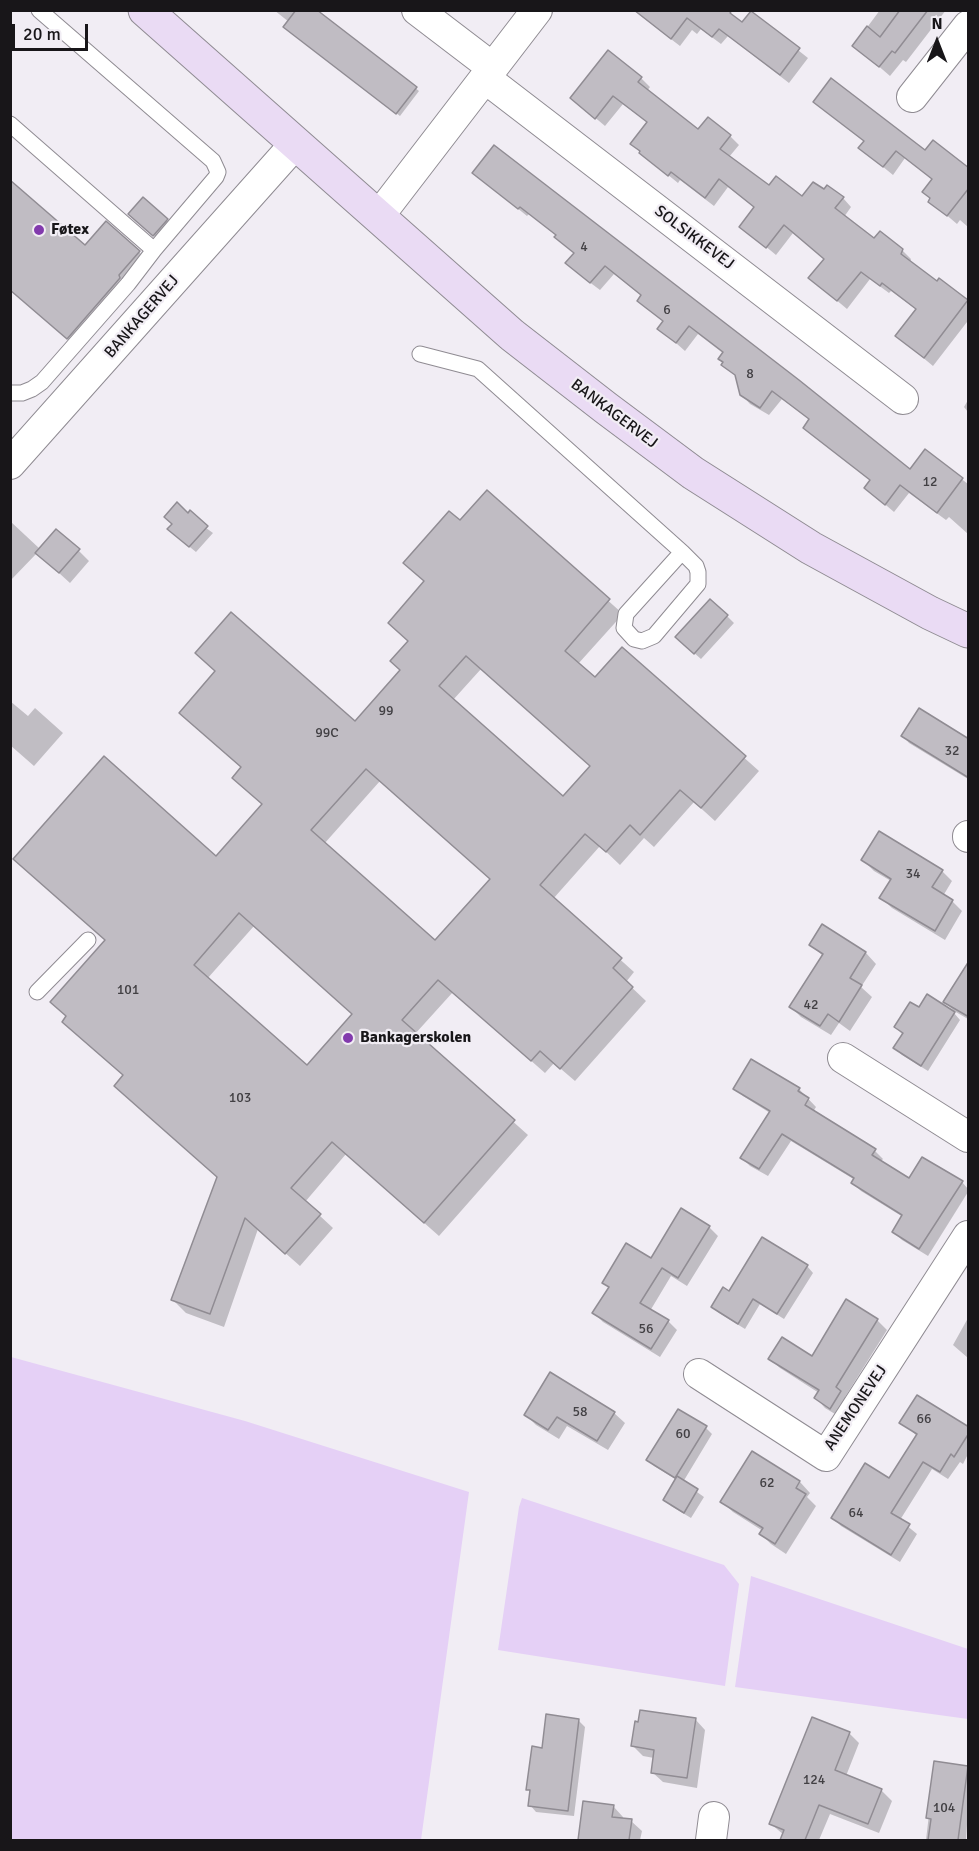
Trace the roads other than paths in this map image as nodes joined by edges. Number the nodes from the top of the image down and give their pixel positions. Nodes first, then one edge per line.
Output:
1 (39, 10) edge
2 (146, 10) edge
3 (417, 10) edge
4 (537, 10) edge
5 (969, 26) edge
6 (489, 73) junction
7 (912, 97) dead end
8 (10, 124) edge
9 (296, 143) junction
10 (378, 217) junction
11 (154, 250) junction
12 (420, 354) dead end
13 (10, 393) edge
14 (903, 399) dead end
15 (10, 464) edge
16 (682, 552) junction
17 (969, 631) edge
18 (88, 940) dead end
19 (37, 992) dead end
20 (843, 1058) dead end
21 (969, 1137) edge
22 (969, 1236) edge
23 (699, 1374) dead end

1 - 11 lane
2 - 9 street, BANKAGERVEJ
3 - 6 street, SOLSIKKEVEJ
4 - 6 street
5 - 7 street
6 - 10 street
6 - 14 street, SOLSIKKEVEJ
8 - 11 lane
9 - 10 street, BANKAGERVEJ
9 - 15 street, BANKAGERVEJ
10 - 17 street, BANKAGERVEJ
11 - 13 lane
12 - 16 lane
16 - 16 lane
18 - 19 lane
20 - 21 street
22 - 23 street, ANEMONEVEJ

